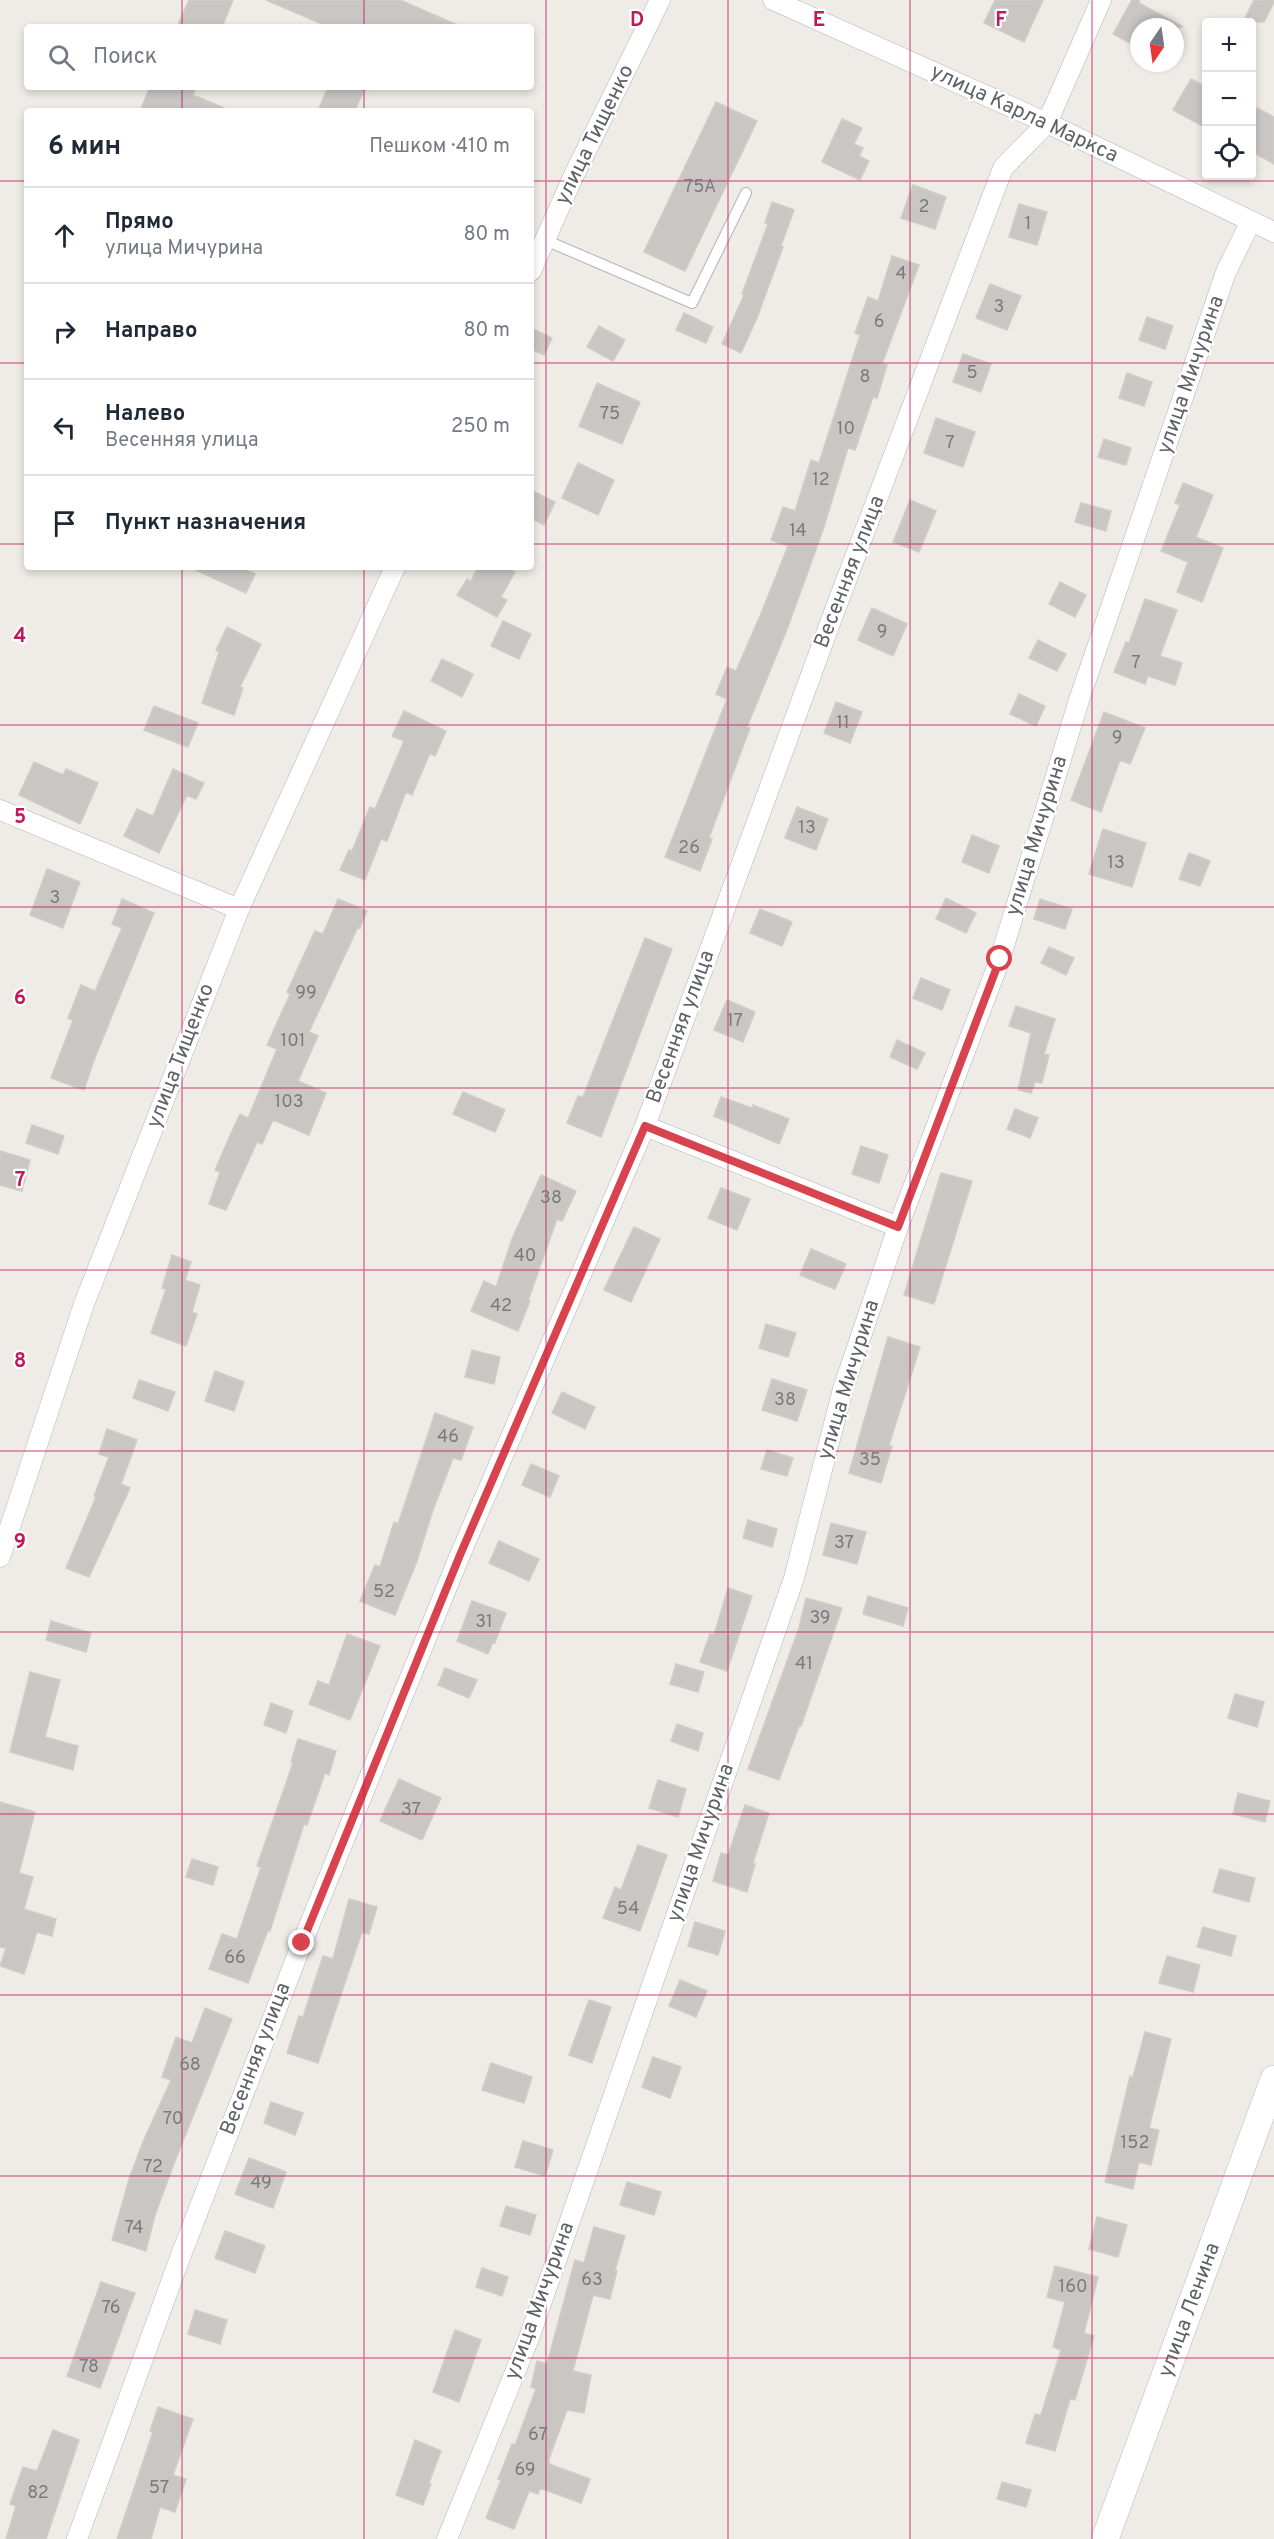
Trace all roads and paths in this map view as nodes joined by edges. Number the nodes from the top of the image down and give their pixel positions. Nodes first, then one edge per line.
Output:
1 (660, 0) edge
2 (773, 0) edge
3 (1101, 0) edge
4 (1047, 123) junction
5 (746, 193) dead end
6 (1251, 221) junction
7 (1274, 232) edge
8 (545, 240) junction
9 (534, 264) edge
10 (394, 570) edge
11 (0, 810) edge
12 (239, 909) junction
13 (645, 1126) junction
14 (898, 1227) junction
15 (0, 1557) edge
16 (1274, 2079) edge
17 (77, 2539) edge
18 (447, 2539) edge
19 (1105, 2539) edge

1 - 8 street, улица Тищенко
2 - 4 street, улица Карла Маркса
3 - 4 street
4 - 6 street, улица Карла Маркса
4 - 13 street, Весенняя улица
5 - 8 lane
6 - 7 street, улица Карла Маркса
6 - 14 street, улица Мичурина
8 - 9 street, улица Тищенко
10 - 12 street, улица Тищенко
11 - 12 street
12 - 15 street, улица Тищенко
13 - 14 street
13 - 17 street, Весенняя улица
14 - 18 street, улица Мичурина
16 - 19 main road, улица Ленина

